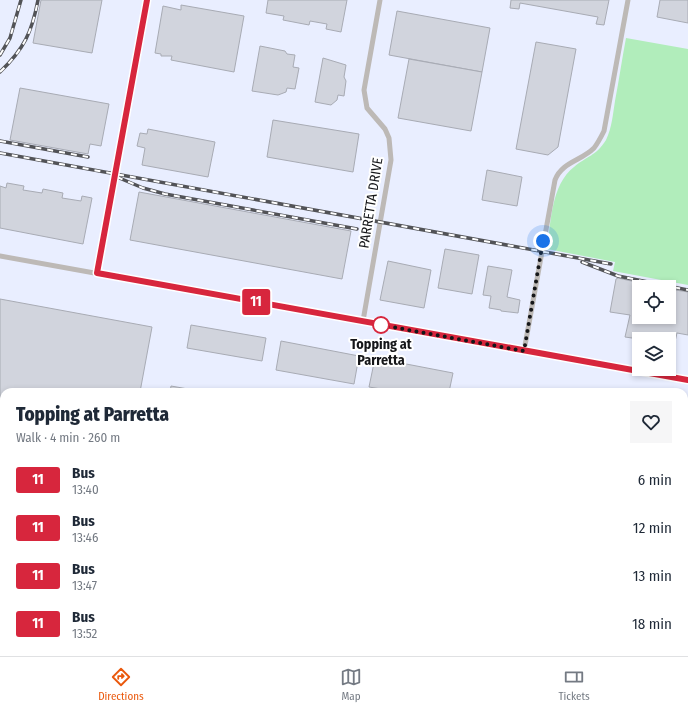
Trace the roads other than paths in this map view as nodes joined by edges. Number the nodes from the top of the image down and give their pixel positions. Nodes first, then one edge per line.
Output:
1 (147, 0) edge
2 (380, 0) edge
3 (628, 0) edge
4 (0, 256) edge
5 (97, 273) junction
6 (363, 321) junction
7 (524, 351) junction
8 (688, 380) edge

1 - 5 street
2 - 6 street, PARRETTA DRIVE
3 - 7 street
4 - 5 street
5 - 6 street
6 - 7 street
7 - 8 street

